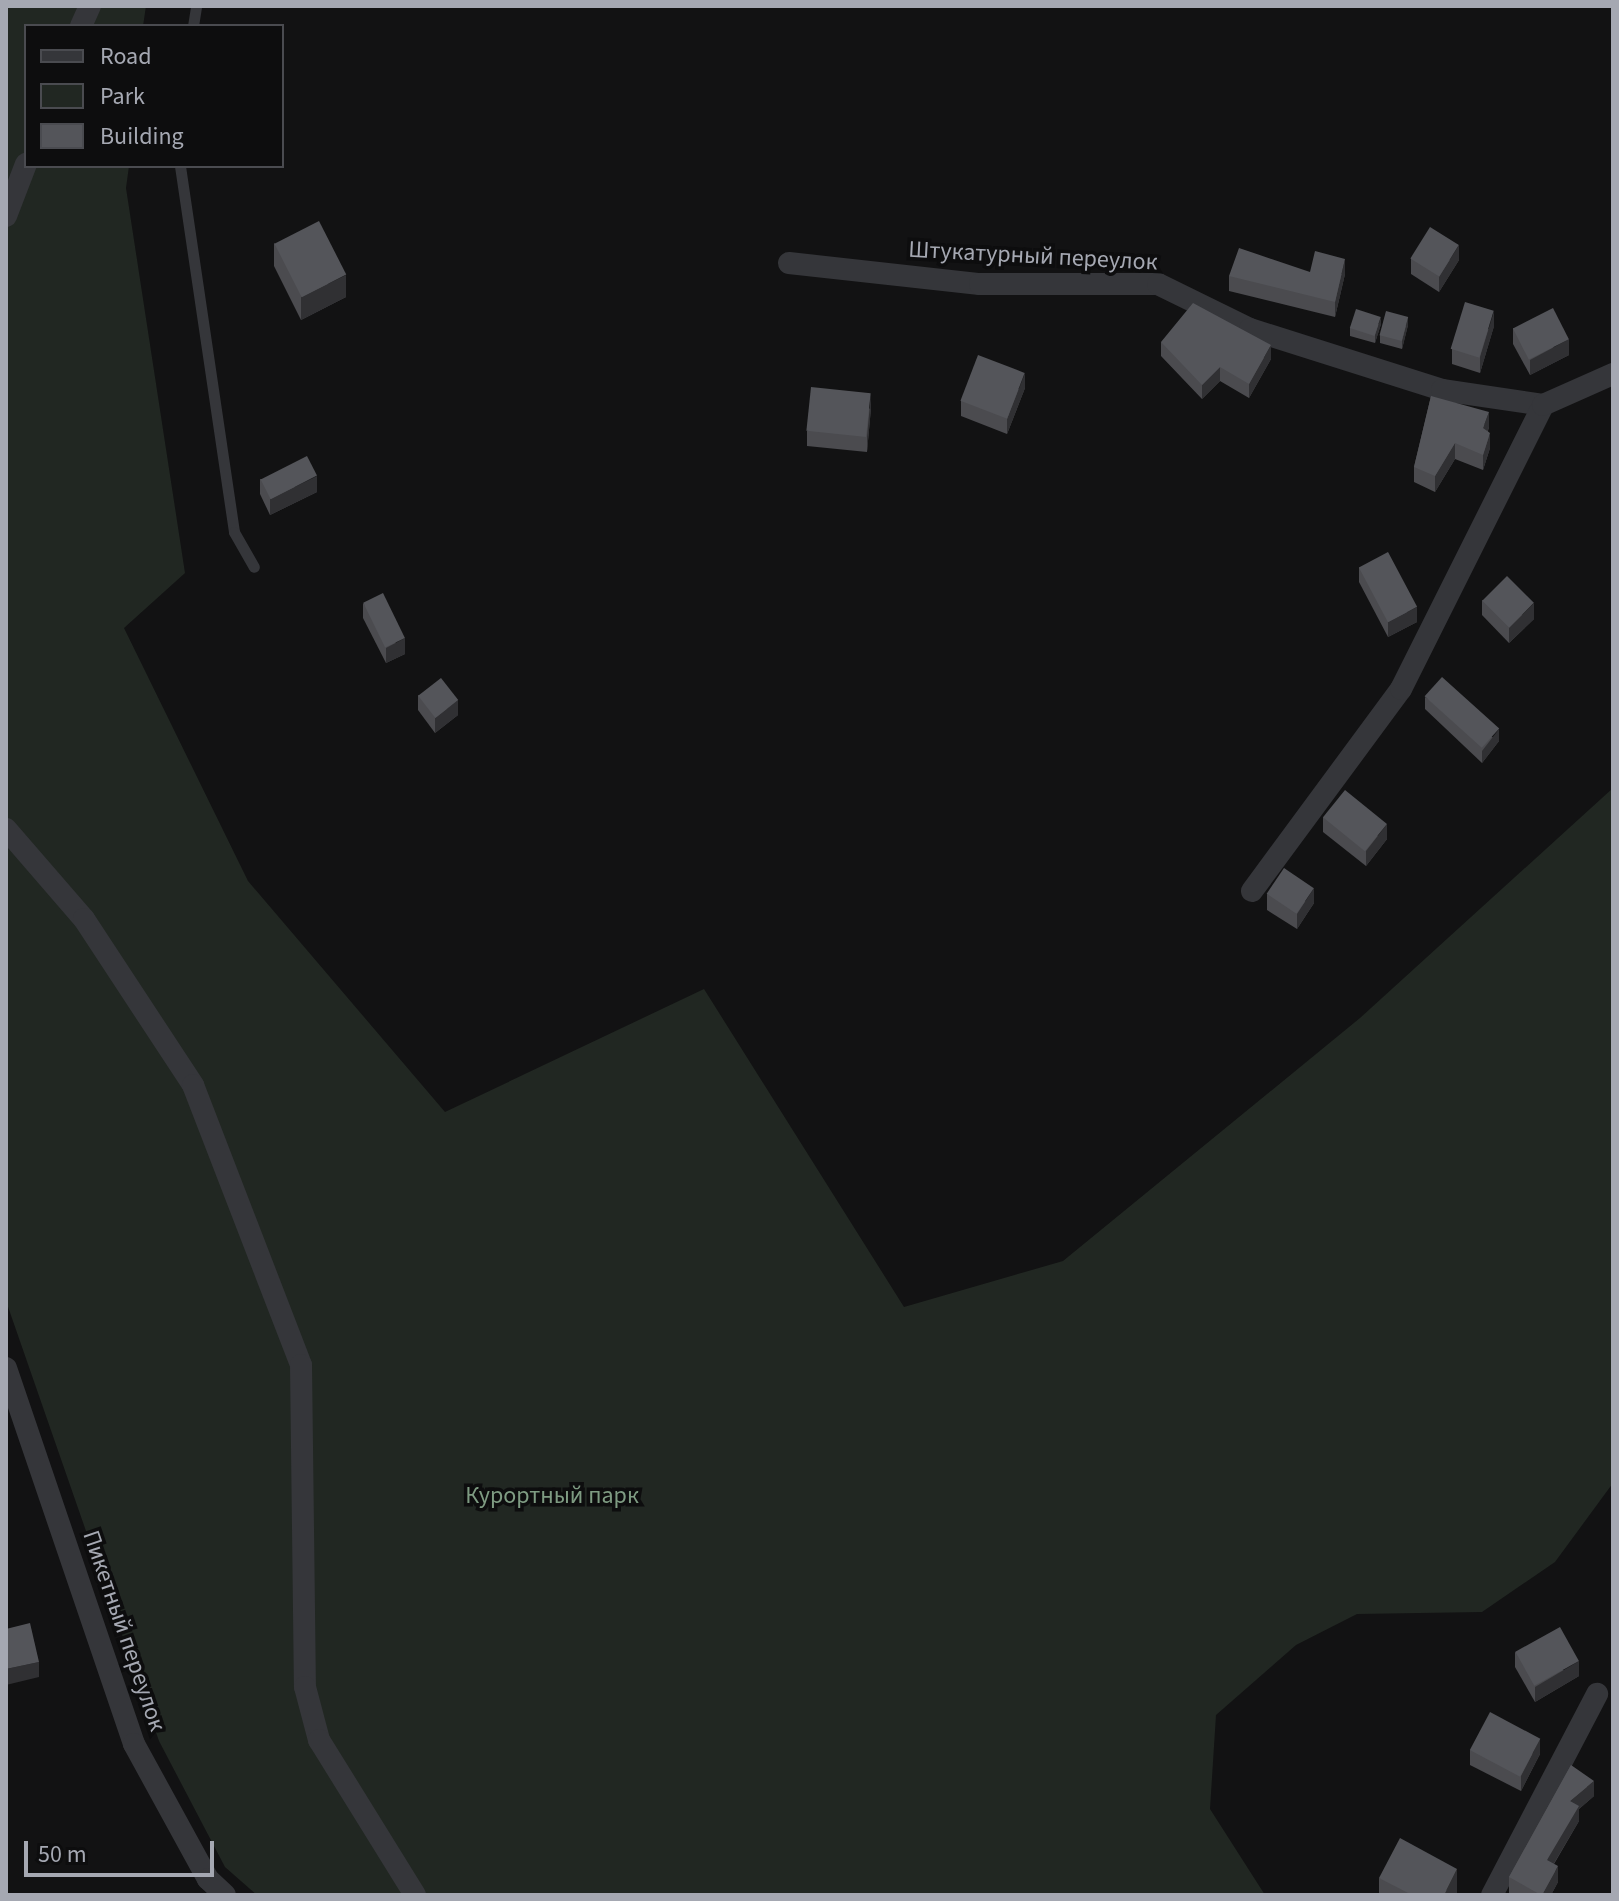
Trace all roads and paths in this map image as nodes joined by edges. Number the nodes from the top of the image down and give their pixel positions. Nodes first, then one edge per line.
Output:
1 (24, 168) edge
2 (180, 168) edge
3 (6, 216) edge
4 (789, 263) dead end
5 (1613, 374) edge
6 (1543, 405) junction
7 (254, 567) dead end
8 (6, 829) edge
9 (1252, 891) dead end
10 (6, 1368) edge
11 (1597, 1694) dead end
12 (225, 1895) edge
13 (415, 1895) edge
14 (1492, 1895) edge

1 - 3 street
2 - 7 lane
4 - 6 street, Штукатурный переулок
5 - 6 street
6 - 9 street
8 - 13 street
10 - 12 street, Пикетный переулок
11 - 14 street

